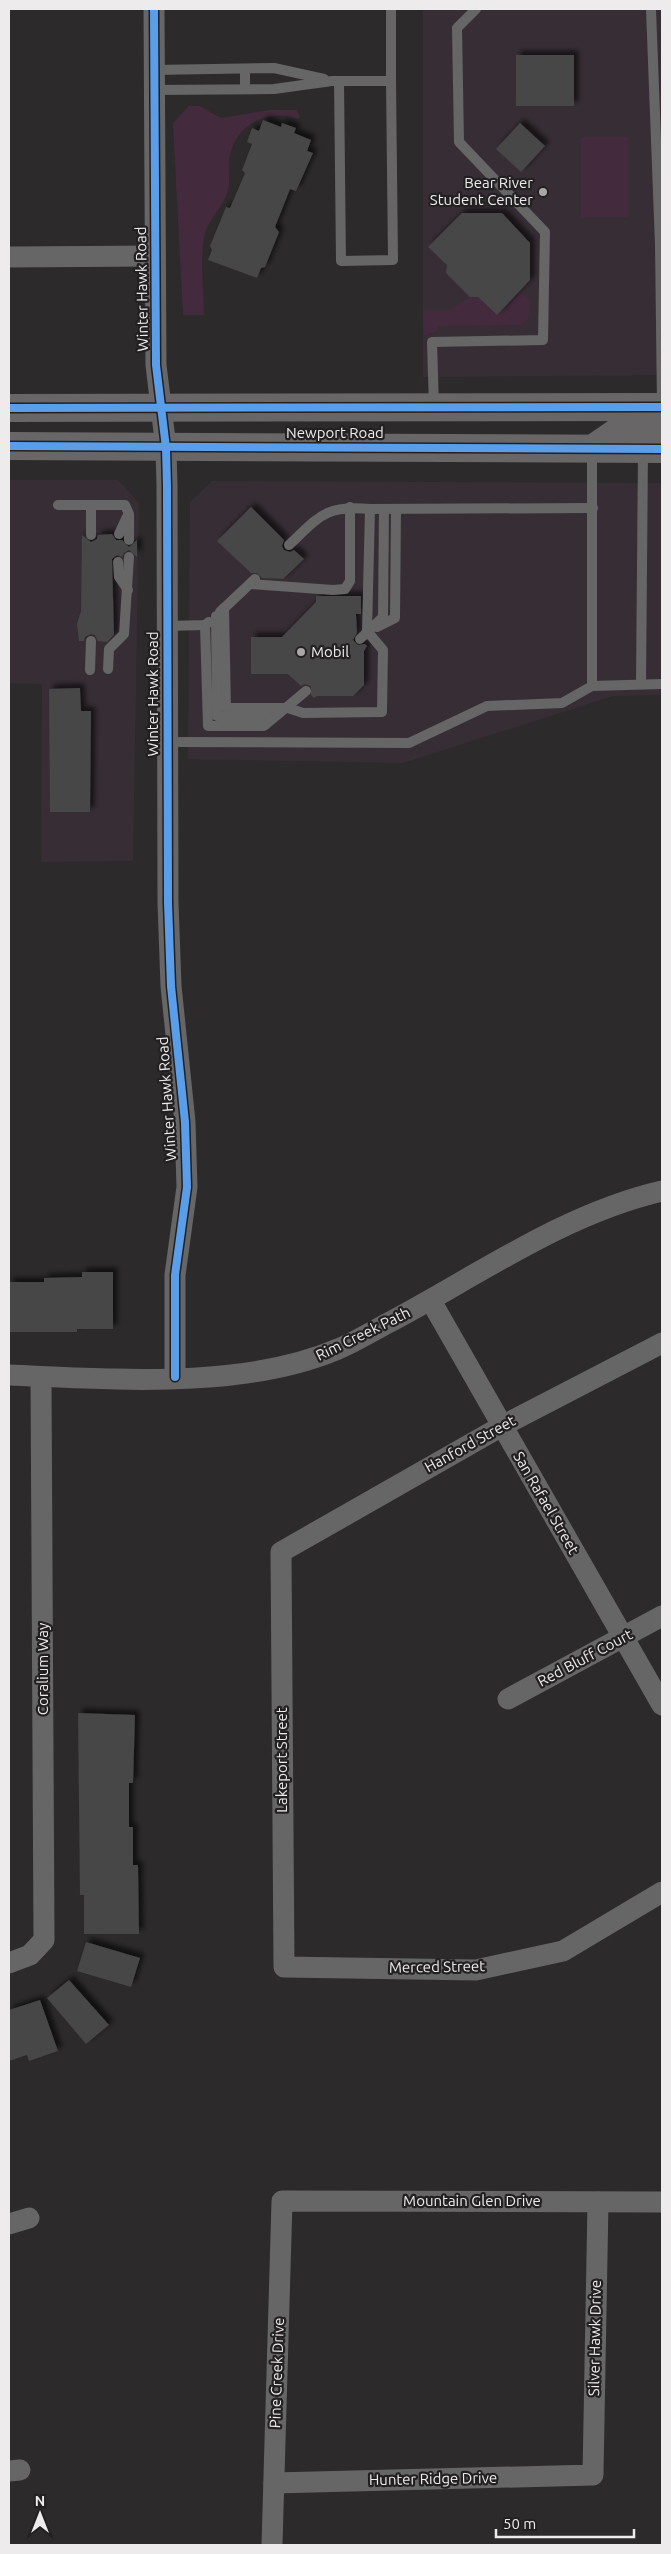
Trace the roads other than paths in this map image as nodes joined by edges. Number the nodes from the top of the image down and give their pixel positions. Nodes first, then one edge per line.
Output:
1 (154, 9) edge
2 (391, 9) edge
3 (476, 9) edge
4 (651, 9) edge
5 (245, 69) junction
6 (154, 80) junction
7 (336, 81) junction
8 (391, 81) junction
9 (245, 89) junction
10 (155, 256) junction
11 (9, 257) edge
12 (160, 406) junction
13 (662, 406) edge
14 (434, 407) junction
15 (9, 408) edge
16 (662, 427) edge
17 (9, 446) edge
18 (166, 448) junction
19 (592, 449) junction
20 (653, 449) edge
21 (58, 505) dead end
22 (91, 505) junction
23 (350, 507) junction
24 (593, 508) junction
25 (370, 509) junction
26 (384, 509) junction
27 (396, 509) junction
28 (129, 514) junction
29 (119, 534) dead end
30 (91, 535) dead end
31 (129, 540) dead end
32 (289, 545) dead end
33 (129, 557) dead end
34 (118, 562) dead end
35 (128, 590) junction
36 (224, 608) junction
37 (216, 616) junction
38 (205, 625) junction
39 (167, 626) junction
40 (364, 635) junction
41 (90, 641) dead end
42 (108, 669) dead end
43 (90, 670) dead end
44 (641, 684) junction
45 (662, 684) edge
46 (592, 686) junction
47 (306, 691) dead end
48 (288, 708) junction
49 (166, 742) junction
50 (662, 1191) edge
51 (431, 1301) junction
52 (662, 1343) edge
53 (9, 1375) edge
54 (41, 1376) junction
55 (175, 1378) junction
56 (502, 1426) junction
57 (281, 1552) joint
58 (662, 1616) edge
59 (625, 1638) junction
60 (508, 1700) dead end
61 (662, 1705) edge
62 (662, 1892) edge
63 (9, 1963) edge
64 (284, 1967) joint
65 (282, 2201) joint
66 (598, 2202) junction
67 (662, 2202) edge
68 (29, 2218) dead end
69 (9, 2224) edge
70 (593, 2475) joint
71 (274, 2483) junction
72 (272, 2545) edge

1 - 6 street, Winter Hawk Road
2 - 8 lane
3 - 14 lane
4 - 13 lane
5 - 6 lane
5 - 7 lane
5 - 9 lane
6 - 9 lane
6 - 10 street, Winter Hawk Road
7 - 8 lane
7 - 8 lane
7 - 9 lane
10 - 11 street
10 - 12 street, Winter Hawk Road
12 - 14 main road
12 - 15 main road
12 - 18 street, Winter Hawk Road
13 - 14 main road
16 - 19 main road
17 - 18 main road, Newport Road
18 - 19 main road, Newport Road
18 - 39 street, Winter Hawk Road
19 - 20 main road, Newport Road
19 - 24 lane
20 - 44 lane
21 - 22 lane
22 - 28 lane
22 - 30 lane
23 - 25 lane
23 - 32 lane
23 - 36 lane
24 - 27 lane
24 - 46 lane
25 - 26 lane
25 - 40 lane
26 - 27 lane
26 - 40 lane
27 - 40 lane
28 - 29 lane
28 - 31 lane
33 - 35 lane
34 - 35 lane
35 - 42 lane
36 - 37 lane
36 - 48 lane
37 - 38 lane
37 - 48 lane
38 - 39 lane
38 - 48 lane
39 - 49 street, Winter Hawk Road
40 - 48 lane
41 - 43 lane
44 - 45 lane
44 - 46 lane
46 - 49 lane
47 - 48 lane
49 - 55 street, Winter Hawk Road
50 - 51 street, Rim Creek Path
51 - 55 street, Rim Creek Path
51 - 56 street, San Rafael Street
52 - 56 street, Hanford Street
53 - 54 street, Rim Creek Path
54 - 55 street, Rim Creek Path
54 - 63 street, Coralium Way
56 - 57 street, Hanford Street
56 - 59 street, San Rafael Street
57 - 64 street, Lakeport Street
58 - 59 street, Red Bluff Court
59 - 60 street, Red Bluff Court
59 - 61 street, San Rafael Street
62 - 64 street, Merced Street
65 - 66 street, Mountain Glen Drive
65 - 71 street, Pine Creek Drive
66 - 67 street, Mountain Glen Drive
66 - 70 street, Silver Hawk Drive
68 - 69 street
70 - 71 street, Hunter Ridge Drive
71 - 72 street, Pine Creek Drive

